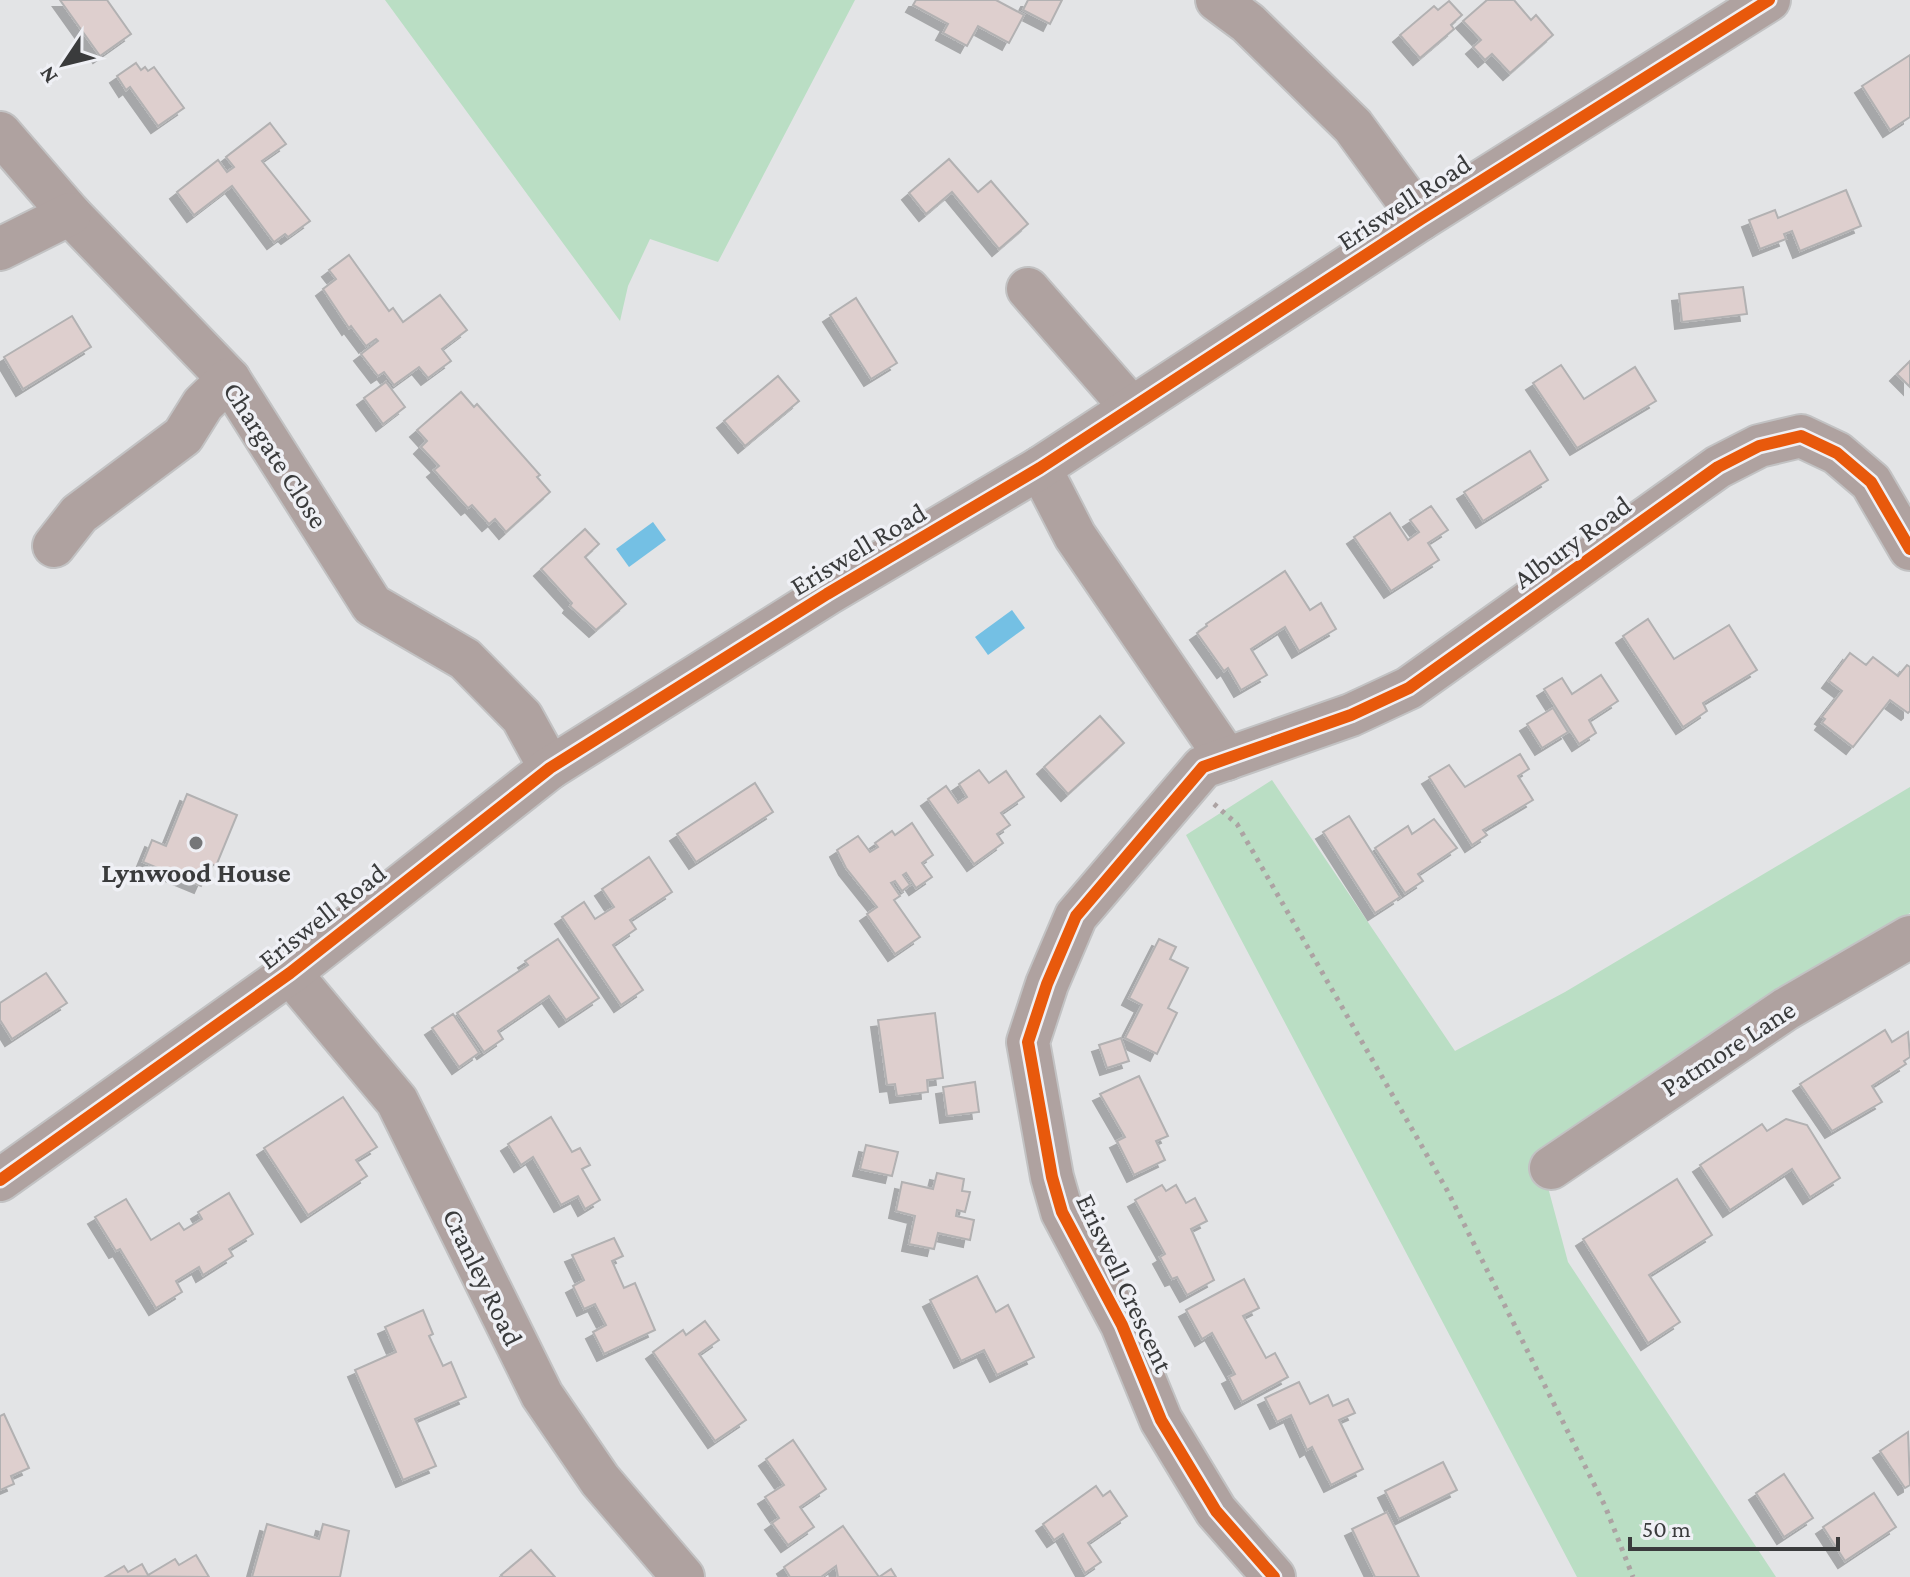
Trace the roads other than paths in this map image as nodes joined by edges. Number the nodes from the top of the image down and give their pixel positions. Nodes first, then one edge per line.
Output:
1 (1217, 0) edge
2 (1769, 0) edge
3 (0, 133) edge
4 (70, 214) junction
5 (1421, 219) junction
6 (0, 249) edge
7 (1028, 289) dead end
8 (229, 379) junction
9 (1131, 407) junction
10 (1040, 468) junction
11 (54, 546) dead end
12 (1910, 549) edge
13 (1227, 759) junction
14 (550, 768) junction
15 (1910, 937) edge
16 (290, 973) junction
17 (1551, 1168) dead end
18 (0, 1180) edge
19 (683, 1577) edge
20 (1274, 1577) edge

1 - 5 street
2 - 5 street, Eriswell Road
3 - 4 street, Chargate Close
4 - 6 street
4 - 8 street, Chargate Close
5 - 9 street, Eriswell Road
7 - 9 street
8 - 11 street
8 - 14 street, Chargate Close
9 - 10 street, Eriswell Road
10 - 13 street
10 - 14 street, Eriswell Road
12 - 13 street, Albury Road
13 - 20 street, Eriswell Crescent
14 - 16 street, Eriswell Road
15 - 17 street, Patmore Lane
16 - 18 street, Eriswell Road
16 - 19 street, Cranley Road

